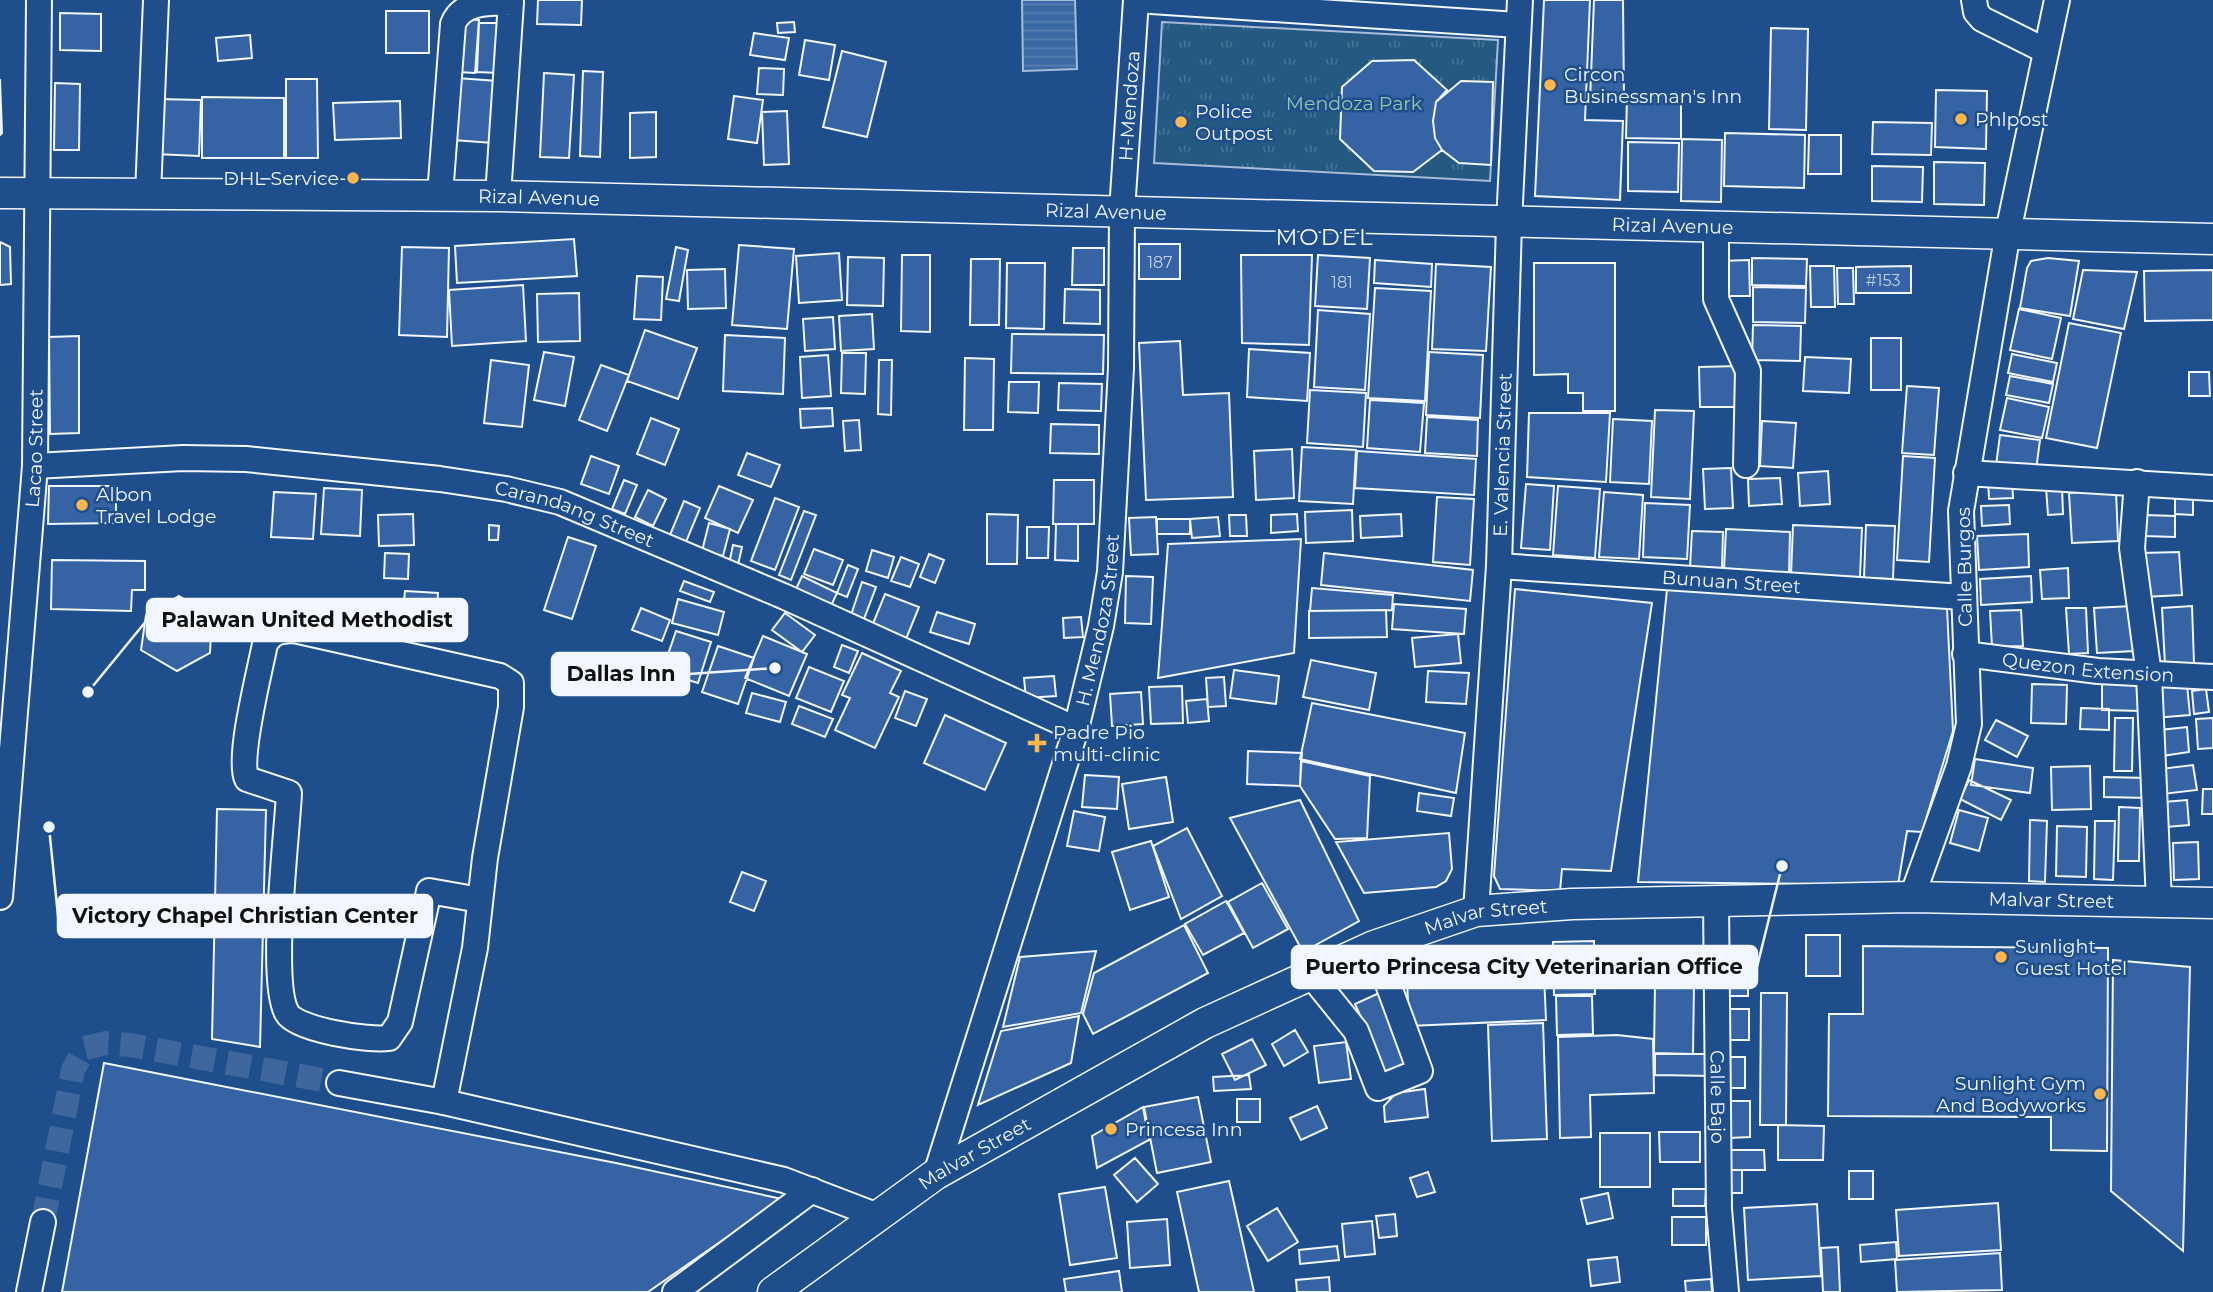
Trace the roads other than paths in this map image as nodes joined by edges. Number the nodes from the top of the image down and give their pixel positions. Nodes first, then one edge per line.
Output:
1 (39, 0) edge
2 (156, 0) edge
3 (1136, 0) edge
4 (1974, 0) edge
5 (2057, 0) edge
6 (511, 1) edge
7 (457, 7) edge
8 (1519, 12) edge
9 (2046, 51) junction
10 (0, 193) edge
11 (38, 194) junction
12 (148, 194) junction
13 (440, 195) junction
14 (498, 196) junction
15 (1122, 211) junction
16 (1509, 223) junction
17 (1716, 227) junction
18 (2008, 232) junction
19 (2213, 239) edge
20 (1746, 465) dead end
21 (34, 466) junction
22 (1966, 473) junction
23 (2137, 482) junction
24 (2213, 488) edge
25 (1499, 566) junction
26 (1963, 597) junction
27 (1965, 654) junction
28 (2149, 675) junction
29 (2213, 677) edge
30 (1076, 729) junction
31 (0, 897) edge
32 (1912, 897) junction
33 (480, 900) junction
34 (1716, 901) junction
35 (2159, 902) junction
36 (2213, 903) edge
37 (1476, 911) junction
38 (1374, 946) junction
39 (1310, 974) junction
40 (340, 1083) tunnel mouth
41 (444, 1102) junction
42 (936, 1174) junction
43 (812, 1191) junction
44 (878, 1216) junction
45 (43, 1222) tunnel mouth
46 (29, 1292) edge
47 (675, 1292) edge
48 (773, 1292) edge
49 (1726, 1292) edge

1 - 11 street, Lacao Street
2 - 12 street
3 - 8 street
3 - 15 street, H-Mendoza
4 - 9 street
5 - 9 street, Calle Burgos
6 - 7 street
6 - 14 street
7 - 13 street
8 - 16 street, E. Valencia Street
9 - 18 street, Calle Burgos
10 - 11 main road, Rizal Avenue
11 - 12 main road, Rizal Avenue
11 - 21 street, Lacao Street
12 - 13 main road, Rizal Avenue
13 - 14 main road, Rizal Avenue
14 - 15 main road, Rizal Avenue
15 - 16 main road, Rizal Avenue
15 - 30 street, H. Mendoza Street
16 - 17 main road, Rizal Avenue
16 - 25 street, E. Valencia Street
17 - 18 main road, Rizal Avenue
17 - 20 street
18 - 19 main road, Rizal Avenue
18 - 22 street, Calle Burgos
21 - 30 street, Carandang Street
21 - 31 street, Lacao Street
22 - 23 street
22 - 26 street, Calle Burgos
23 - 24 street
23 - 28 street
25 - 26 street, Bunuan Street
25 - 37 street, E. Valencia Street
26 - 27 street, Calle Burgos
27 - 28 street, Quezon Extension
27 - 32 street, Calle Burgos
28 - 29 street, Quezon Extension
28 - 35 street
30 - 42 street, H. Mendoza Street
32 - 34 main road, Malvar Street
32 - 35 main road, Malvar Street
33 - 33 street
33 - 41 street
34 - 37 main road, Malvar Street
34 - 49 street, Calle Bajo
35 - 36 main road, Malvar Street
37 - 38 main road, Malvar Street
38 - 39 main road, Malvar Street
38 - 39 street
39 - 42 main road, Malvar Street
40 - 41 street
41 - 43 street
42 - 44 main road, Malvar Street
43 - 44 street
43 - 47 street
44 - 48 main road, Malvar Street
45 - 46 street

